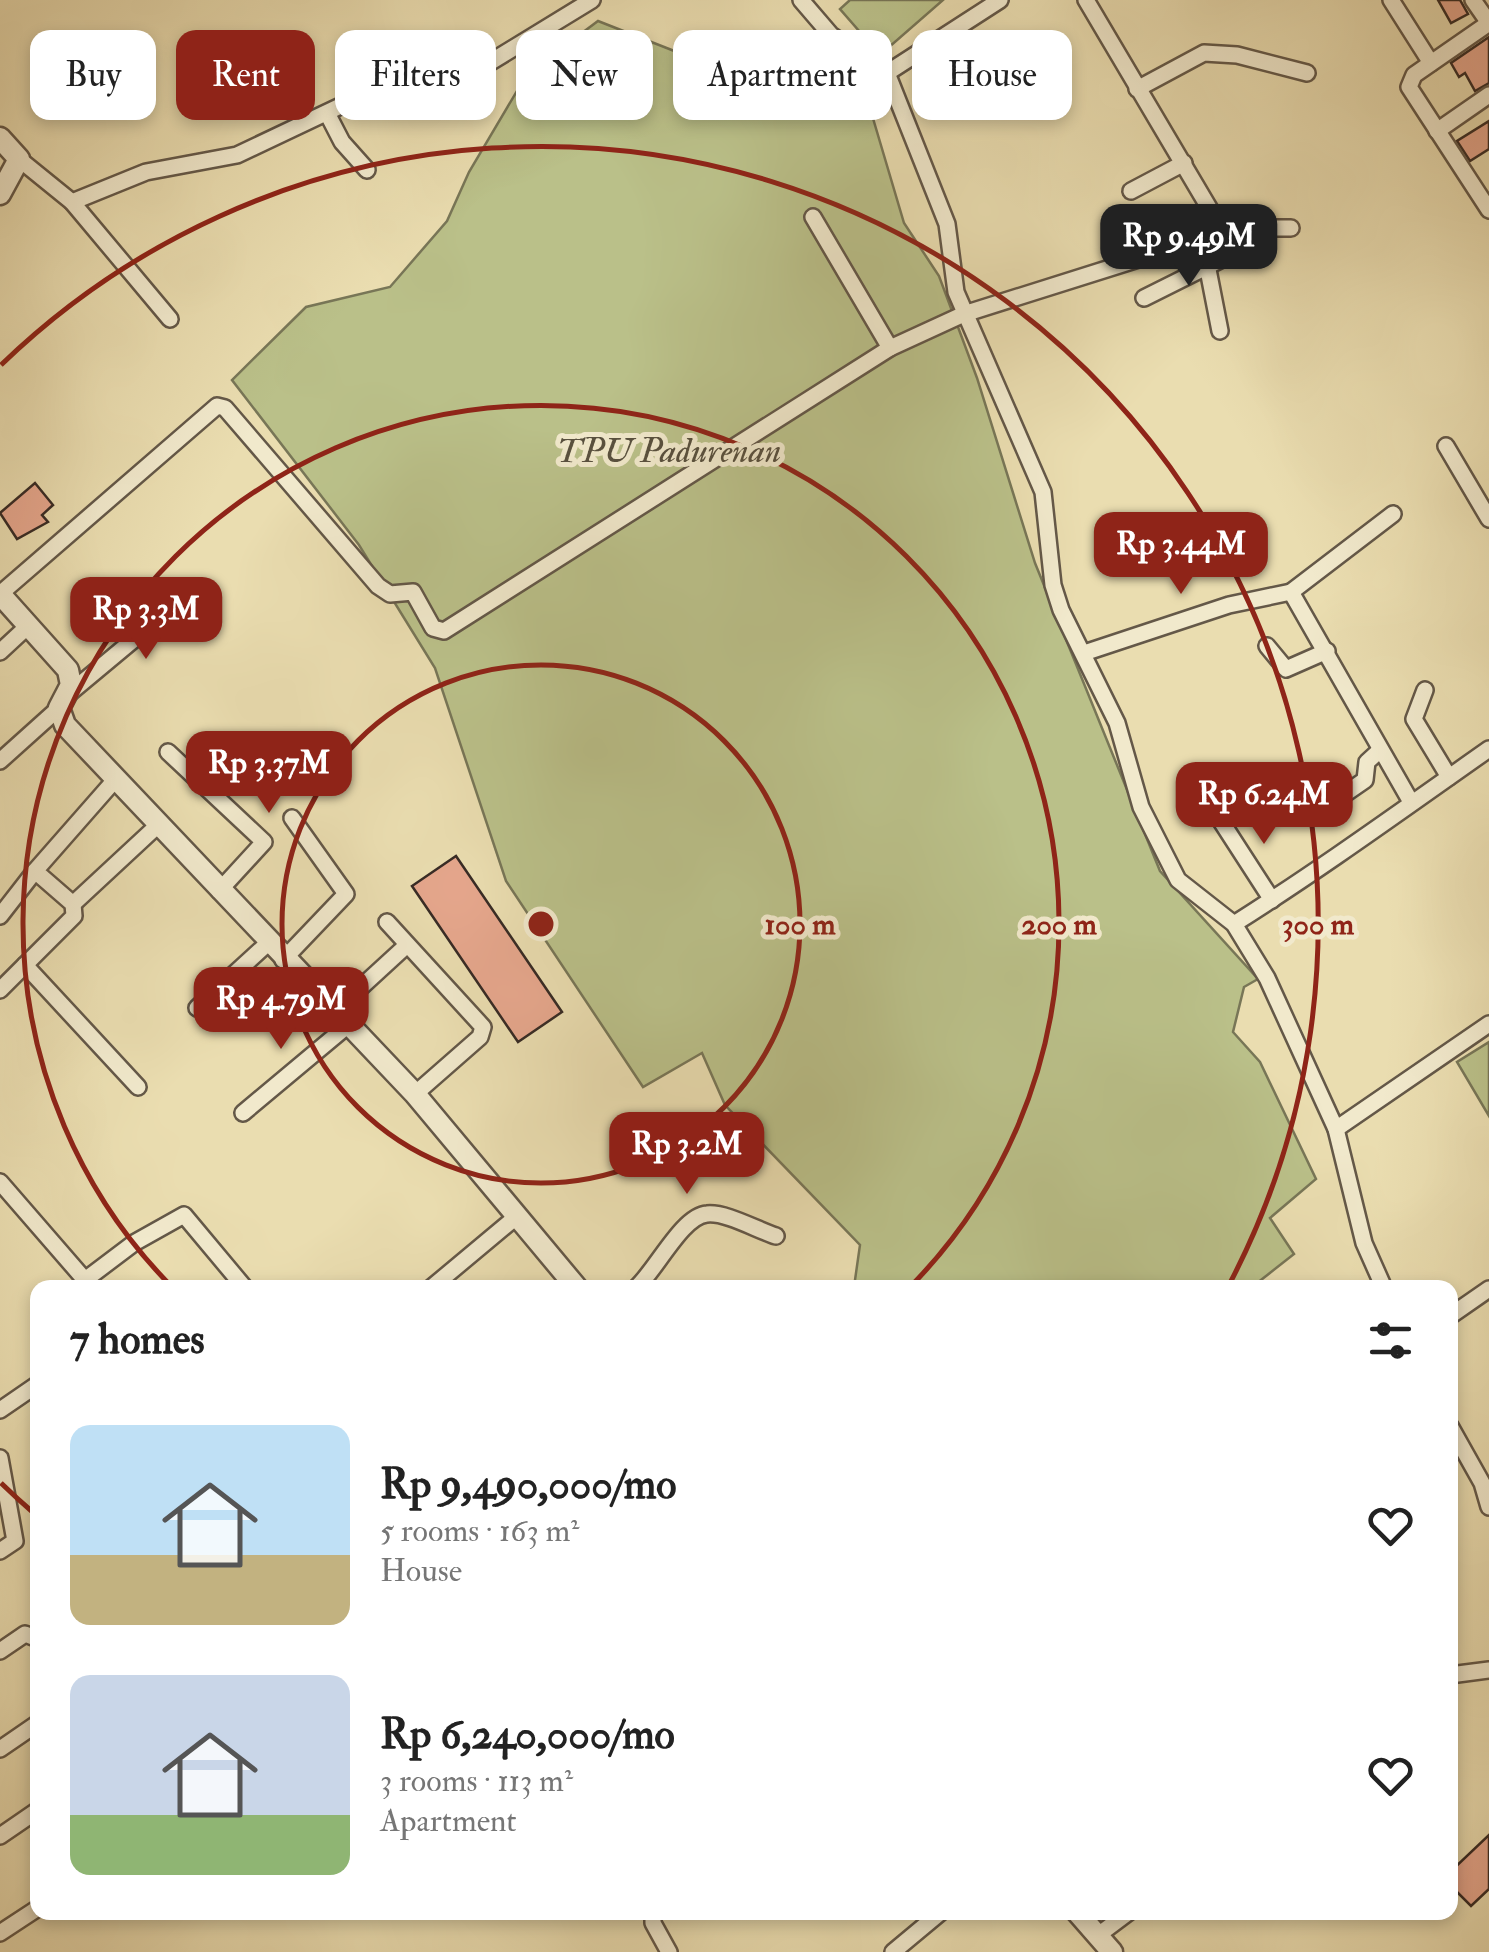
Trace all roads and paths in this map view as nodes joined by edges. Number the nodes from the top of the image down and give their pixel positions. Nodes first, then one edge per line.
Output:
1 (592, 0) edge
2 (801, 0) edge
3 (1000, 0) edge
4 (1086, 0) edge
5 (1390, 0) edge
6 (1474, 0) edge
7 (1489, 23) edge
8 (827, 30) edge
9 (1431, 62) junction
10 (892, 70) edge
11 (1307, 72) dead end
12 (892, 83) edge
13 (1137, 89) junction
14 (1489, 95) edge
15 (327, 113) junction
16 (1436, 130) junction
17 (0, 138) edge
18 (18, 159) junction
19 (1184, 163) junction
20 (367, 170) dead end
21 (1131, 191) dead end
22 (0, 194) edge
23 (1486, 199) edge
24 (72, 202) junction
25 (814, 217) dead end
26 (1221, 228) junction
27 (1291, 228) dead end
28 (1202, 239) junction
29 (1234, 253) dead end
30 (1207, 266) junction
31 (1144, 298) dead end
32 (964, 314) junction
33 (170, 319) dead end
34 (1220, 331) dead end
35 (890, 348) junction
36 (1446, 446) dead end
37 (1393, 514) dead end
38 (1489, 519) edge
39 (1291, 592) junction
40 (0, 594) edge
41 (140, 606) dead end
42 (28, 626) junction
43 (1266, 646) dead end
44 (1328, 651) junction
45 (0, 652) edge
46 (1084, 653) junction
47 (1425, 690) dead end
48 (62, 702) junction
49 (1489, 749) edge
50 (1380, 750) junction
51 (168, 752) dead end
52 (0, 761) edge
53 (1450, 777) junction
54 (114, 780) junction
55 (1336, 800) dead end
56 (1411, 802) junction
57 (292, 818) dead end
58 (1219, 818) dead end
59 (157, 826) junction
60 (34, 871) junction
61 (219, 890) junction
62 (1272, 900) junction
63 (73, 904) junction
64 (0, 916) edge
65 (387, 922) dead end
66 (1234, 924) junction
67 (268, 943) junction
68 (407, 945) junction
69 (283, 960) junction
70 (0, 963) edge
71 (25, 966) junction
72 (12, 978) junction
73 (0, 990) edge
74 (197, 1008) dead end
75 (341, 1018) junction
76 (1489, 1024) edge
77 (138, 1088) dead end
78 (415, 1094) junction
79 (243, 1113) dead end
80 (1336, 1129) junction
81 (0, 1182) edge
82 (516, 1217) junction
83 (776, 1236) dead end
84 (84, 1280) edge
85 (84, 1280) edge
86 (238, 1280) edge
87 (440, 1280) edge
88 (570, 1280) edge
89 (645, 1280) edge
90 (1380, 1280) edge
91 (1489, 1289) edge
92 (1458, 1310) edge
93 (30, 1389) edge
94 (0, 1410) edge
95 (1458, 1440) edge
96 (0, 1458) edge
97 (1489, 1507) edge
98 (0, 1551) edge
99 (30, 1636) edge
100 (0, 1652) edge
101 (1489, 1670) edge
102 (1458, 1674) edge
103 (30, 1729) edge
104 (0, 1749) edge
105 (30, 1815) edge
106 (0, 1836) edge
107 (30, 1913) edge
108 (653, 1920) edge
109 (931, 1920) edge
110 (1084, 1920) edge
111 (1123, 1920) edge
112 (0, 1934) edge
113 (1104, 1944) edge
114 (669, 1952) edge
115 (893, 1952) edge

1 - 15 street
2 - 8 street
3 - 10 street
4 - 13 street
5 - 9 street
6 - 7 street
7 - 9 street
9 - 16 street
11 - 13 street
12 - 32 street
13 - 19 street
14 - 16 street
15 - 20 street
15 - 24 street
16 - 23 street
17 - 18 street
18 - 22 street
18 - 24 street
19 - 21 street
19 - 26 street
24 - 33 street
25 - 35 street
26 - 27 street
26 - 28 street
28 - 30 street
28 - 32 street
29 - 30 street
30 - 31 street
30 - 34 street
32 - 35 street
32 - 46 street
35 - 40 street
36 - 38 street
37 - 39 street
39 - 44 street
39 - 46 street
40 - 42 street
41 - 48 street
42 - 45 street
42 - 48 street
43 - 44 street
44 - 50 street
46 - 66 street
47 - 53 street
48 - 52 street
48 - 54 street
49 - 53 street
50 - 55 street
50 - 56 street
51 - 61 street
53 - 56 street
54 - 59 street
54 - 60 street
56 - 62 street
57 - 69 street
58 - 62 street
59 - 61 street
59 - 63 street
60 - 63 street
60 - 64 street
61 - 67 street
62 - 66 street
63 - 71 street
65 - 68 street
66 - 80 street
67 - 69 street
67 - 74 street
68 - 75 street
68 - 78 street
69 - 75 street
70 - 72 street
71 - 72 street
71 - 77 street
72 - 73 street
75 - 78 street
75 - 79 street
76 - 80 street
78 - 82 street
80 - 90 street
81 - 84 street
82 - 87 street
82 - 88 street
83 - 89 street
85 - 86 street
91 - 92 street
93 - 94 street
95 - 97 street
96 - 98 street
99 - 100 street
101 - 102 street
103 - 104 street
105 - 106 street
107 - 112 street
108 - 114 street
109 - 115 street
110 - 113 street
111 - 113 street

